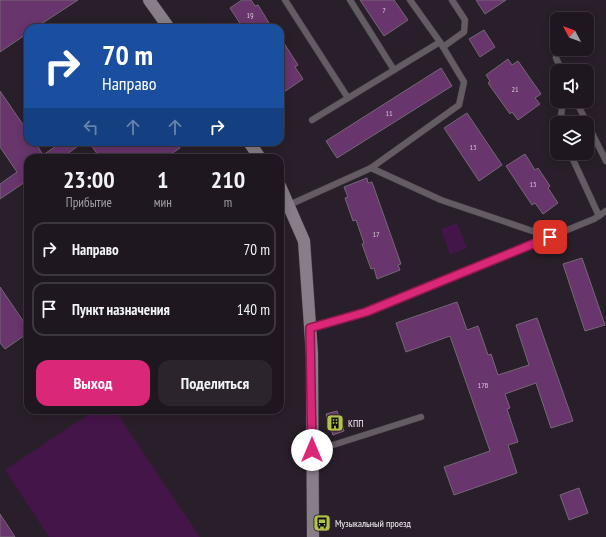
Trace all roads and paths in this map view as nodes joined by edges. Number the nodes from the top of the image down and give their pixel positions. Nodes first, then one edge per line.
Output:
1 (149, 0) edge
2 (285, 0) edge
3 (350, 0) edge
4 (410, 0) edge
5 (452, 0) edge
6 (166, 24) edge
7 (441, 44) junction
8 (556, 58) dead end
9 (559, 64) edge
10 (394, 70) junction
11 (348, 98) junction
12 (580, 108) edge
13 (312, 120) dead end
14 (573, 160) edge
15 (606, 161) edge
16 (371, 168) junction
17 (284, 196) edge
18 (288, 205) junction
19 (606, 211) edge
20 (599, 216) junction
21 (550, 237) junction
22 (310, 328) junction
23 (421, 417) dead end
24 (333, 445) dead end
25 (313, 537) edge

1 - 6 street
2 - 11 lane
3 - 10 lane
4 - 7 lane
5 - 7 lane
7 - 10 lane
7 - 16 lane
8 - 9 lane
10 - 11 lane
11 - 13 lane
12 - 15 lane
14 - 20 lane
16 - 18 lane
16 - 21 lane
17 - 18 street
18 - 22 street
19 - 20 lane
20 - 21 lane
21 - 22 lane
22 - 25 street
23 - 24 lane

